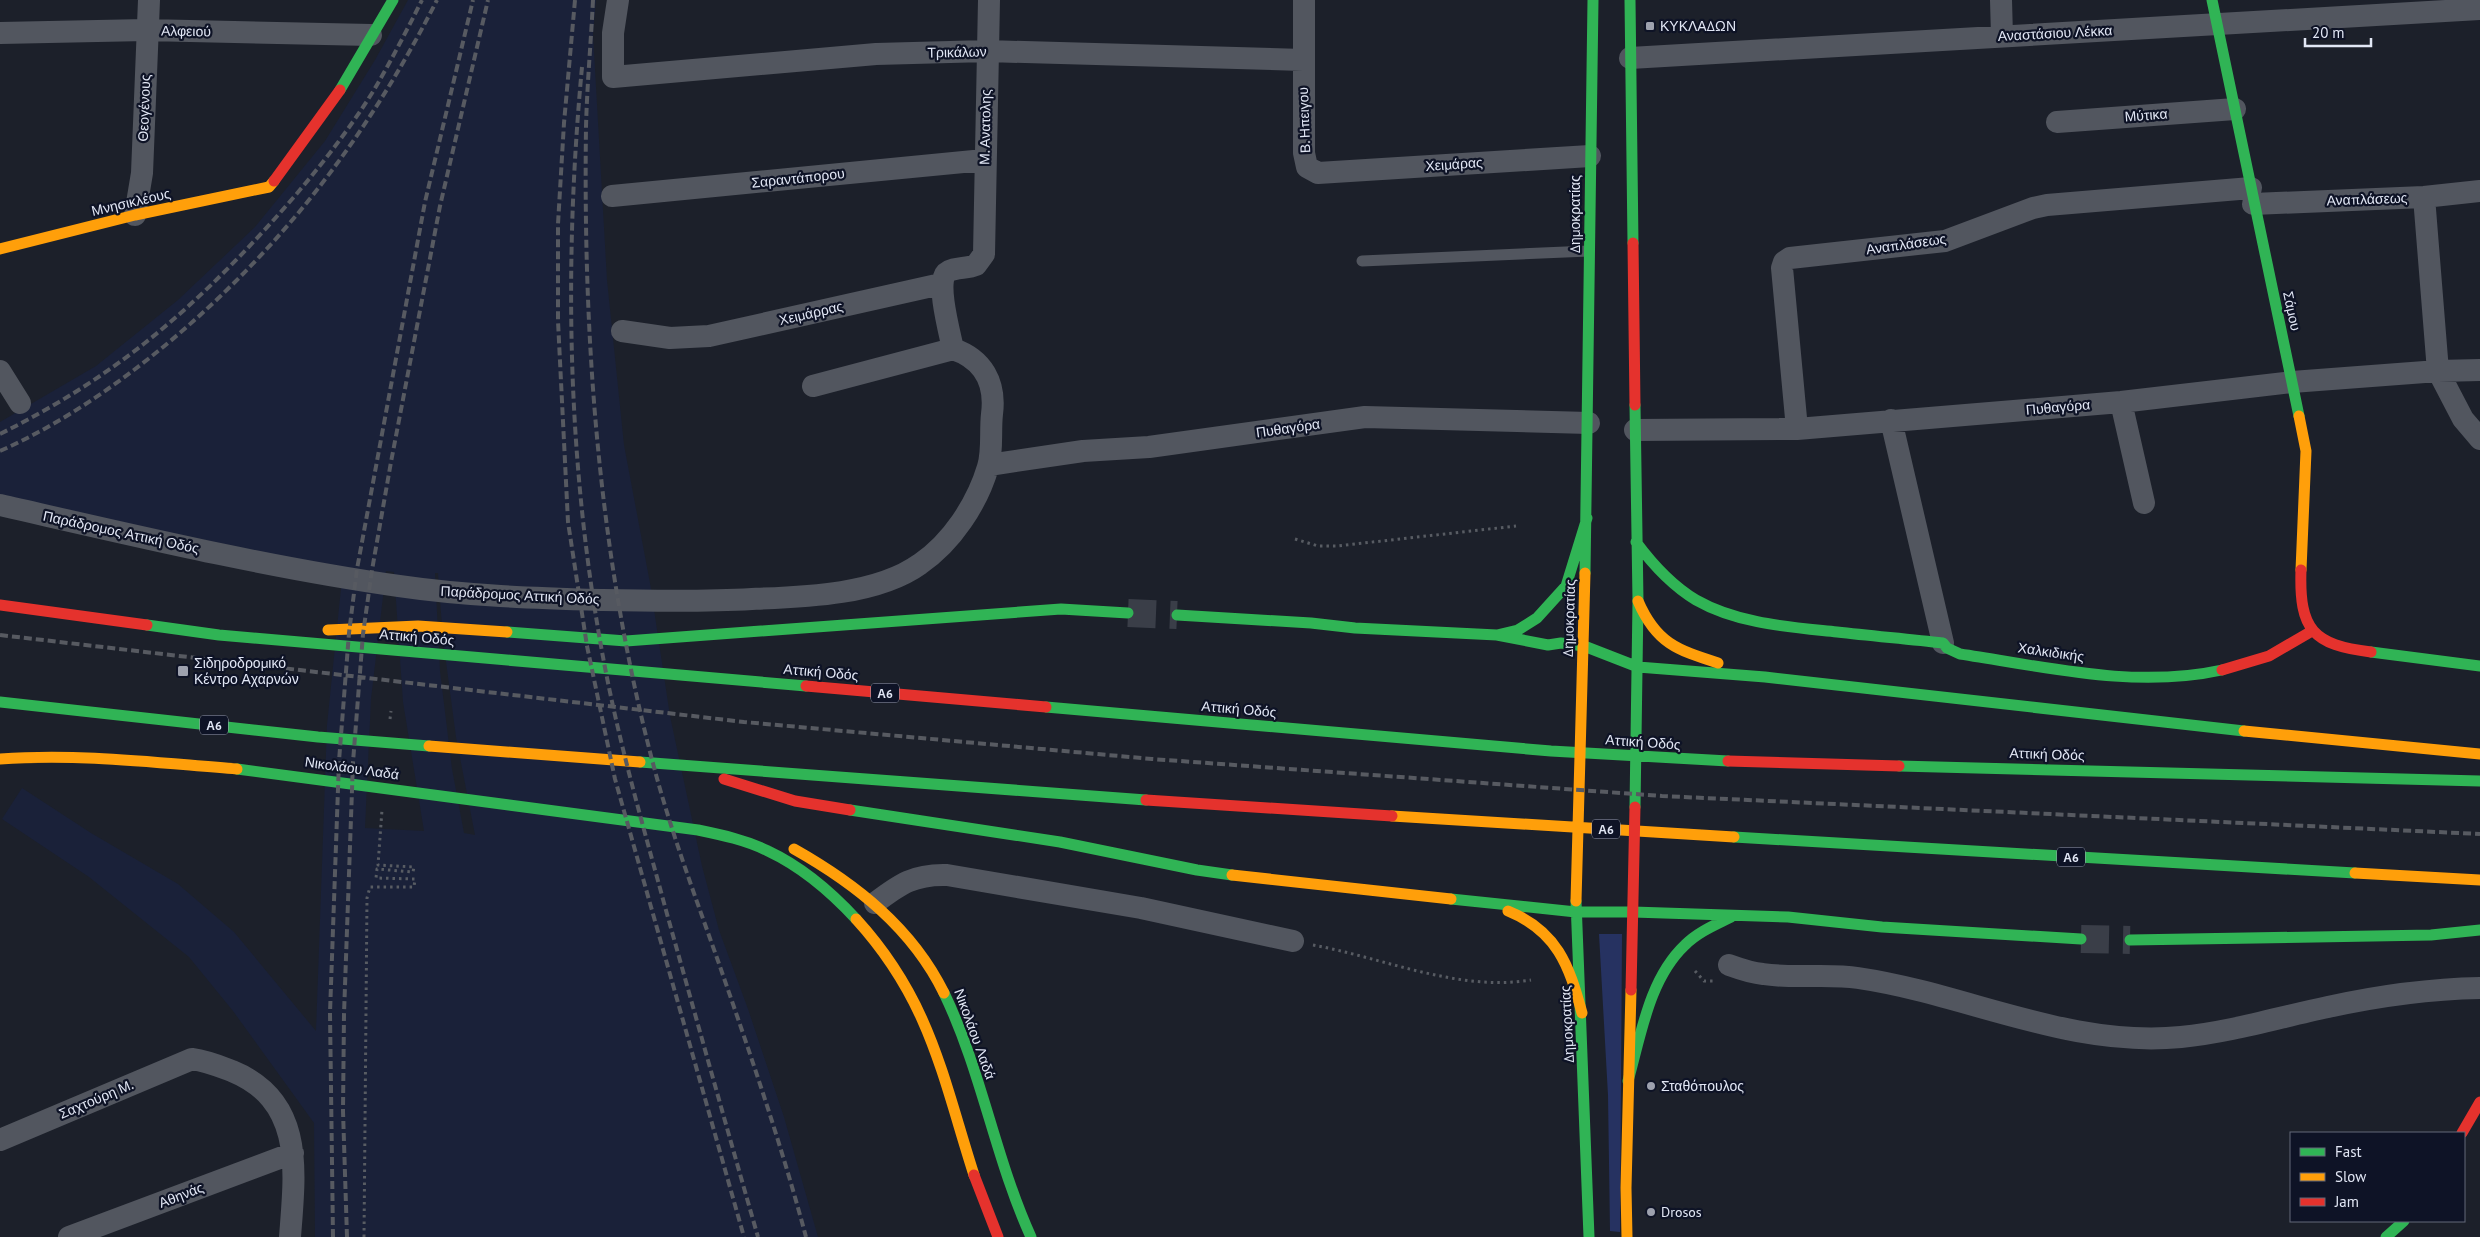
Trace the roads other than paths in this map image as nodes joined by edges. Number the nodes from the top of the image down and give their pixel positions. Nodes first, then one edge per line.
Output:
1 (148, 0) edge
2 (393, 0) edge
3 (618, 0) edge
4 (989, 0) edge
5 (1304, 0) edge
6 (1593, 0) edge
7 (1630, 0) edge
8 (2001, 0) edge
9 (2212, 0) edge
10 (2398, 7) edge
11 (2480, 9) edge
12 (2216, 24) junction
13 (146, 30) junction
14 (0, 33) edge
15 (371, 35) junction
16 (2002, 36) junction
17 (987, 51) junction
18 (1630, 58) junction
19 (1302, 60) junction
20 (2234, 109) junction
21 (2057, 122) dead end
22 (1590, 156) junction
23 (984, 160) junction
24 (1318, 173) joint
25 (2480, 191) edge
26 (612, 196) dead end
27 (2252, 196) junction
28 (2424, 197) junction
29 (136, 215) junction
30 (0, 249) edge
31 (1590, 251) junction
32 (984, 254) joint
33 (1362, 261) dead end
34 (941, 284) junction
35 (622, 331) dead end
36 (953, 349) junction
37 (0, 370) edge
38 (2480, 370) edge
39 (2438, 371) junction
40 (2292, 382) junction
41 (813, 386) dead end
42 (2121, 402) junction
43 (20, 403) dead end
44 (1891, 420) junction
45 (1589, 422) junction
46 (1796, 429) junction
47 (1635, 430) junction
48 (2480, 439) edge
49 (989, 465) junction
50 (2144, 503) dead end
51 (0, 506) edge
52 (1587, 518) junction
53 (1636, 542) junction
54 (1638, 601) junction
55 (0, 605) edge
56 (1128, 613) tunnel mouth
57 (1177, 615) tunnel mouth
58 (2312, 631) junction
59 (219, 635) junction
60 (1497, 635) junction
61 (1943, 643) junction
62 (1584, 646) junction
63 (2480, 666) edge
64 (1638, 667) junction
65 (1765, 677) junction
66 (0, 702) edge
67 (2480, 754) edge
68 (0, 759) edge
69 (674, 764) junction
70 (2480, 781) edge
71 (698, 830) junction
72 (2480, 880) edge
73 (875, 903) junction
74 (1483, 903) junction
75 (1576, 912) junction
76 (1634, 912) junction
77 (1740, 914) junction
78 (2480, 930) edge
79 (2081, 939) tunnel mouth
80 (2130, 940) tunnel mouth
81 (1293, 941) road end
82 (1729, 965) dead end
83 (2480, 988) edge
84 (1582, 1013) junction
85 (1628, 1081) junction
86 (2480, 1102) edge
87 (2463, 1132) edge
88 (0, 1140) edge
89 (293, 1153) junction
90 (2403, 1222) edge
91 (69, 1237) edge
92 (290, 1237) edge
93 (998, 1237) edge
94 (1031, 1237) edge
95 (1589, 1237) edge
96 (1628, 1237) edge
97 (2386, 1237) edge

1 - 13 street, Θεογένους
2 - 15 main road
3 - 17 street, Τρικάλων
4 - 17 street, Μ. Ανατολης
5 - 19 street
6 - 22 main road, Δημοκρατίας
7 - 18 main road
8 - 16 street
9 - 12 main road, Σάμου
10 - 11 street, Αναστάσιου Λέκκα
10 - 12 street, Αναστάσιου Λέκκα
12 - 16 street, Αναστάσιου Λέκκα
12 - 20 main road, Σάμου
13 - 14 street, Αλφειού
13 - 15 street, Αλφειού
13 - 29 street, Θεογένους
15 - 29 main road, Μνησικλέους
16 - 18 street, Αναστάσιου Λέκκα
17 - 19 street, Τρικάλων
17 - 23 street, Μ. Ανατολης
18 - 47 main road
19 - 24 street, Β. Ηπειγου
20 - 21 street, Μύτικα
20 - 27 main road, Σάμου
22 - 24 street, Χειμάρας
22 - 31 main road, Δημοκρατίας
23 - 26 street, Σαραντάπορου
23 - 32 street, Μ. Ανατολης
25 - 28 street, Αναπλάσεως
27 - 28 street, Αναπλάσεως
27 - 40 main road, Σάμου
27 - 46 street, Αναπλάσεως
28 - 39 street
29 - 30 main road, Μνησικλέους
31 - 33 lane
31 - 45 main road, Δημοκρατίας
32 - 34 street, Χειμάρρας
34 - 35 street, Χειμάρρας
34 - 36 street
36 - 41 street
36 - 49 street, Παράδρομος Αττική Οδός
37 - 43 street
38 - 39 street, Πυθαγόρα
39 - 40 street, Πυθαγόρα
39 - 48 street
40 - 42 street, Πυθαγόρα
40 - 58 main road, Σάμου
42 - 44 street, Πυθαγόρα
42 - 50 street
44 - 46 street, Πυθαγόρα
44 - 61 street
45 - 49 street, Πυθαγόρα
45 - 52 main road, Δημοκρατίας
46 - 47 street, Πυθαγόρα
47 - 53 main road
49 - 51 street, Παράδρομος Αττική Οδός
52 - 60 main road
52 - 62 main road, Δημοκρατίας
53 - 54 main road
53 - 61 main road, Χαλκιδικής
54 - 64 main road
54 - 65 main road
55 - 59 main road, Αττική Οδός / Α6
56 - 59 main road
57 - 60 main road
58 - 61 main road, Χαλκιδικής
58 - 63 main road
59 - 70 main road, Αττική Οδός / Α6
60 - 62 main road
62 - 64 main road
62 - 75 main road, Δημοκρατίας
64 - 65 main road
64 - 76 main road
65 - 67 main road
66 - 69 main road, Α6
68 - 71 main road, Νικολάου Λαδά
69 - 72 main road, Α6
69 - 74 main road
71 - 73 main road, Νικολάου Λαδά
71 - 93 main road, Νικολάου Λαδά
73 - 81 street
73 - 94 main road, Νικολάου Λαδά
74 - 75 main road
74 - 84 main road
75 - 76 main road
75 - 84 main road, Δημοκρατίας
76 - 77 main road
76 - 85 main road
77 - 79 main road
77 - 85 main road
78 - 80 main road
82 - 83 street
84 - 95 main road, Δημοκρατίας
85 - 96 main road
86 - 87 main road
88 - 89 street, Σαχτούρη Μ.
89 - 91 street, Αθηνάς
89 - 92 street
90 - 97 main road

